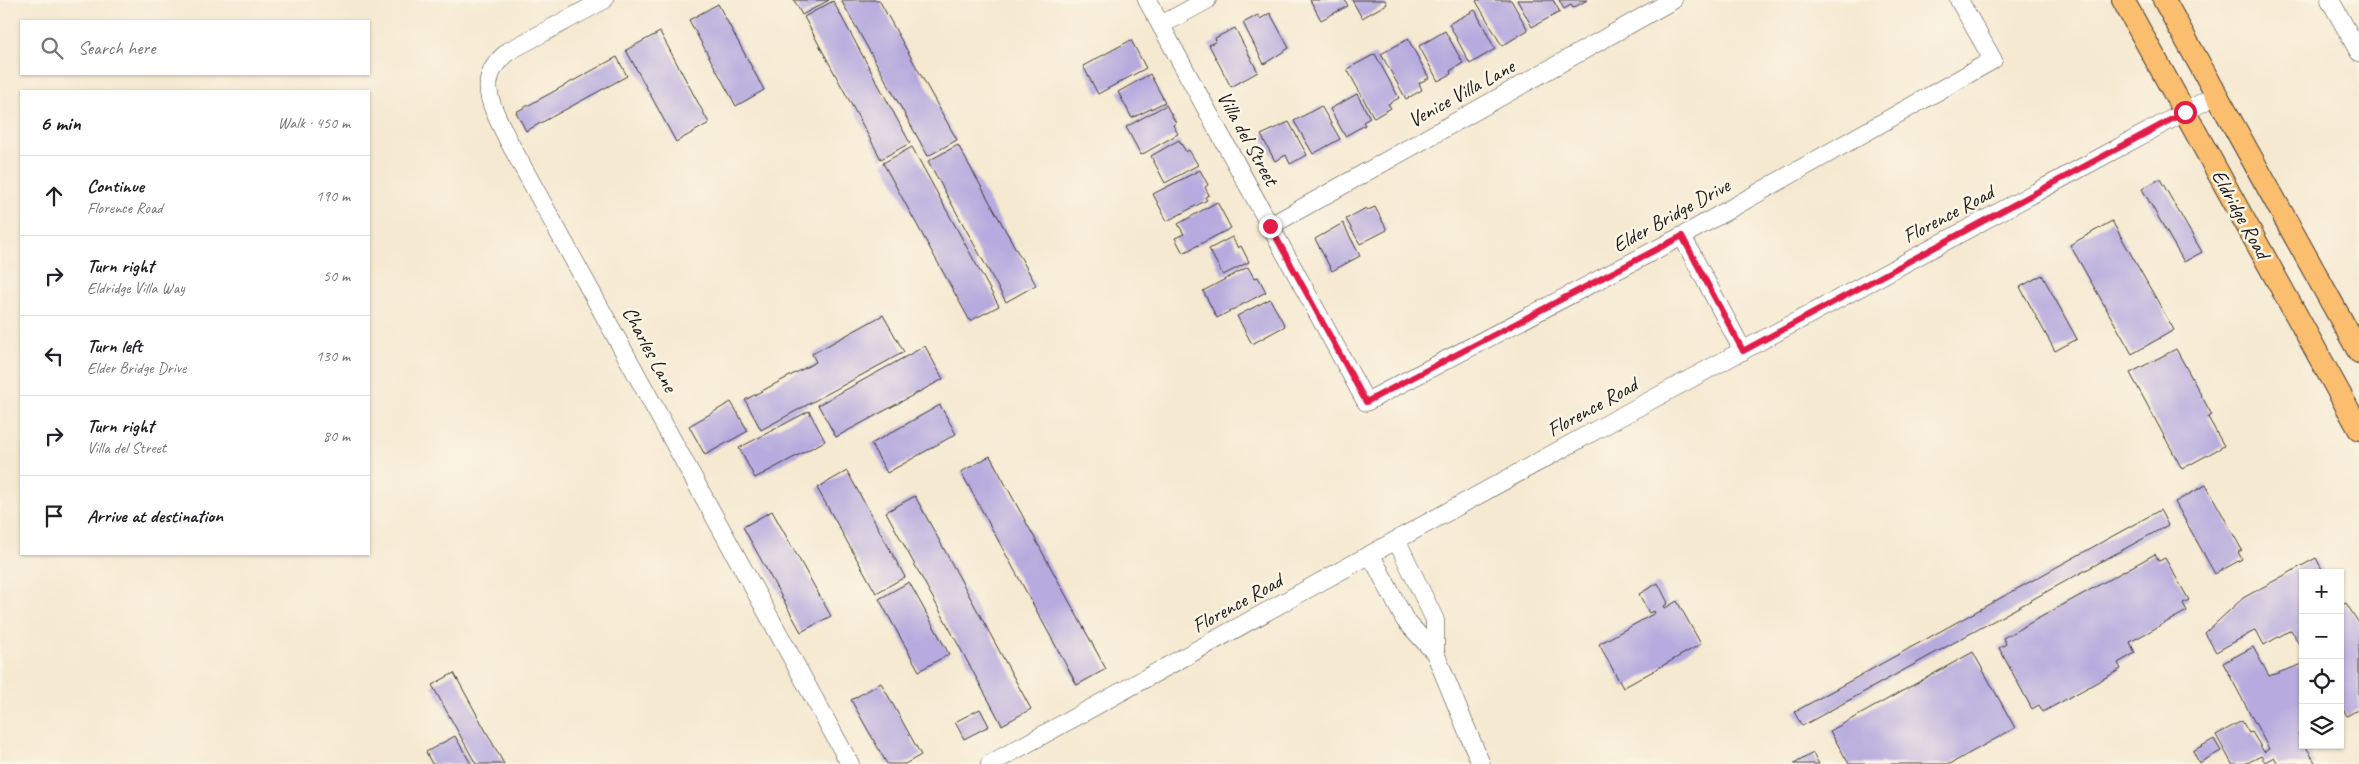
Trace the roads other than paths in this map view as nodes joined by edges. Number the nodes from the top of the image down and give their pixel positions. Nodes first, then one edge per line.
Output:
1 (604, 0) edge
2 (1147, 0) edge
3 (1207, 0) edge
4 (1673, 0) edge
5 (1958, 0) edge
6 (2123, 0) edge
7 (2164, 0) edge
8 (2330, 0) edge
9 (1160, 25) junction
10 (2359, 52) edge
11 (2218, 94) junction
12 (2185, 112) junction
13 (1270, 226) junction
14 (1682, 236) junction
15 (1743, 351) junction
16 (2359, 352) edge
17 (1366, 402) joint
18 (2359, 429) edge
19 (1397, 540) junction
20 (1371, 555) junction
21 (1435, 653) junction
22 (850, 764) edge
23 (990, 764) edge
24 (1481, 764) edge

1 - 22 street, Charles Lane
2 - 9 street, Villa del Street
3 - 9 street
4 - 13 street, Venice Villa Lane
5 - 14 street, Elder Bridge Drive
6 - 12 main road, Eldridge Road
7 - 11 main road, Eldridge Road
8 - 10 street
9 - 13 street, Villa del Street
11 - 12 street, Florence Road
11 - 16 main road, Eldridge Road
12 - 15 street, Florence Road
12 - 18 main road, Eldridge Road
13 - 17 street, Villa del Street
14 - 15 street
14 - 17 street, Elder Bridge Drive
15 - 19 street, Florence Road
19 - 20 street, Florence Road
19 - 21 street
20 - 21 street
20 - 23 street, Florence Road
21 - 24 street

